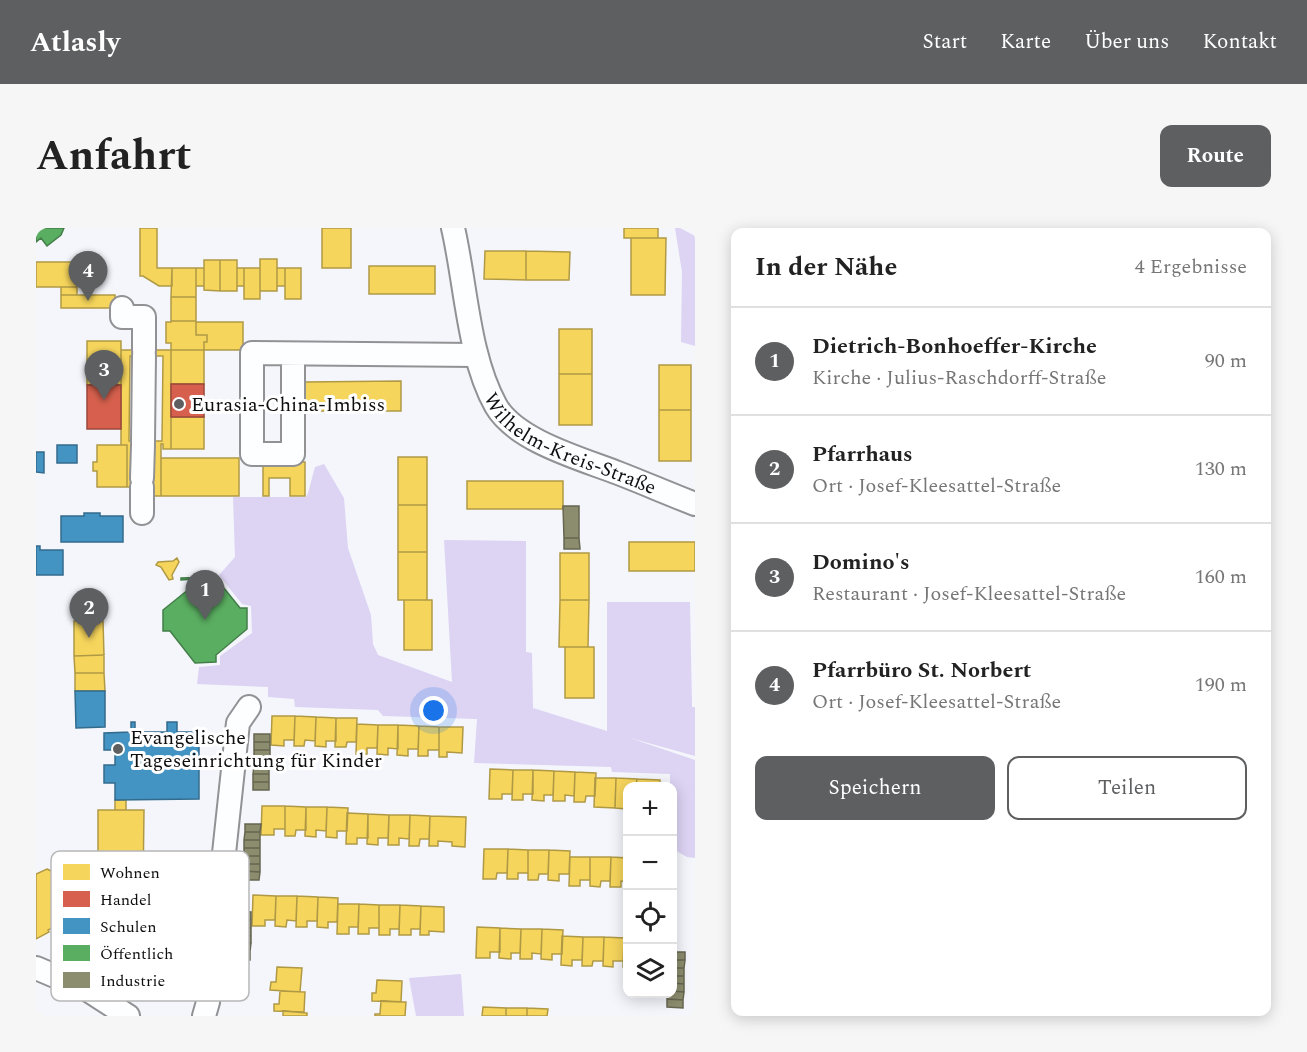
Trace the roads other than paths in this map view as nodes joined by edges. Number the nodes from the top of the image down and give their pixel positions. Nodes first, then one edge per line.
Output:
1 (453, 228) edge
2 (122, 308) dead end
3 (293, 354) junction
4 (476, 355) junction
5 (695, 504) edge
6 (142, 513) dead end
7 (249, 706) dead end
8 (224, 851) edge
9 (36, 968) edge
10 (51, 974) edge
11 (105, 1001) edge
12 (208, 1001) edge
13 (128, 1016) edge
14 (204, 1016) edge

1 - 4 street, Wilhelm-Kreis-Straße
2 - 6 street
3 - 3 street
3 - 4 street
4 - 5 street, Wilhelm-Kreis-Straße
7 - 8 street
9 - 10 street
11 - 13 street
12 - 14 street

